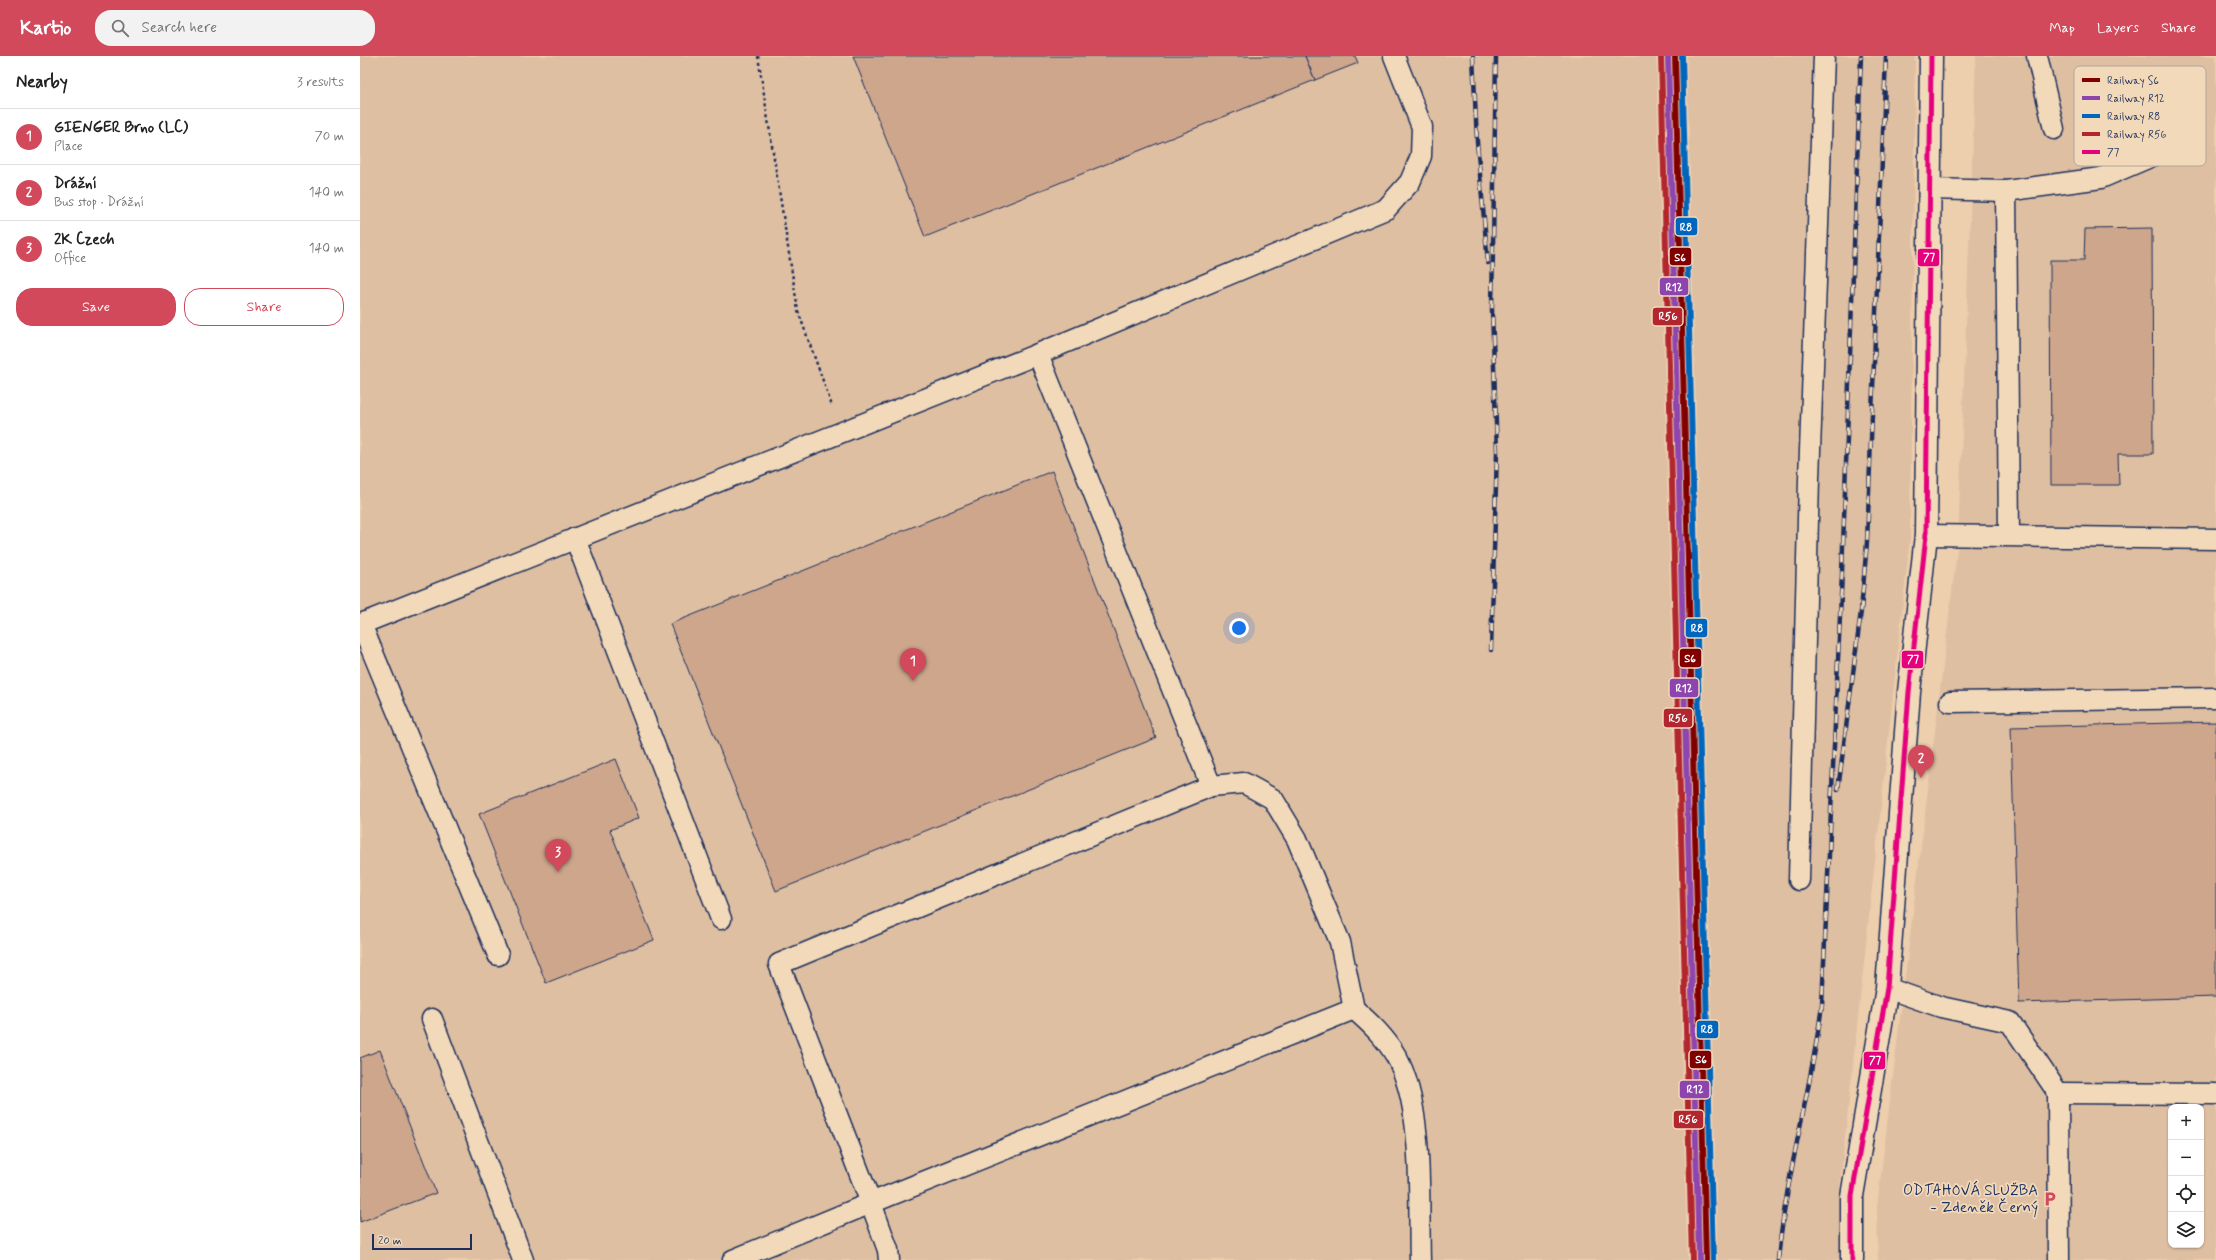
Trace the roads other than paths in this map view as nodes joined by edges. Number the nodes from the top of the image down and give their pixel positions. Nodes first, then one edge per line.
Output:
1 (1394, 56) edge
2 (1824, 56) edge
3 (1931, 56) edge
4 (2037, 56) edge
5 (2054, 129) dead end
6 (2129, 166) edge
7 (1929, 189) junction
8 (2006, 191) junction
9 (1038, 354) junction
10 (1926, 534) junction
11 (2009, 535) junction
12 (575, 538) junction
13 (2216, 539) edge
14 (2216, 698) edge
15 (1950, 702) dead end
16 (1211, 786) junction
17 (1799, 880) dead end
18 (721, 919) dead end
19 (498, 955) dead end
20 (1887, 988) junction
21 (1354, 1009) junction
22 (432, 1019) dead end
23 (2058, 1093) junction
24 (2216, 1094) edge
25 (871, 1203) junction
26 (523, 1260) edge
27 (733, 1260) edge
28 (889, 1260) edge
29 (1420, 1260) edge
30 (1852, 1260) edge
31 (2059, 1260) edge

1 - 9 lane
2 - 17 lane
3 - 7 street
4 - 5 lane
6 - 8 lane
7 - 8 lane
7 - 10 street
8 - 11 lane
9 - 12 lane
9 - 16 lane
10 - 11 lane
10 - 20 street
11 - 13 lane
12 - 18 lane
12 - 19 lane
14 - 15 lane
16 - 21 lane
16 - 25 lane
20 - 23 lane
20 - 30 street
21 - 25 lane
21 - 29 lane
22 - 26 lane
23 - 24 lane
23 - 31 lane
25 - 27 lane
25 - 28 lane

